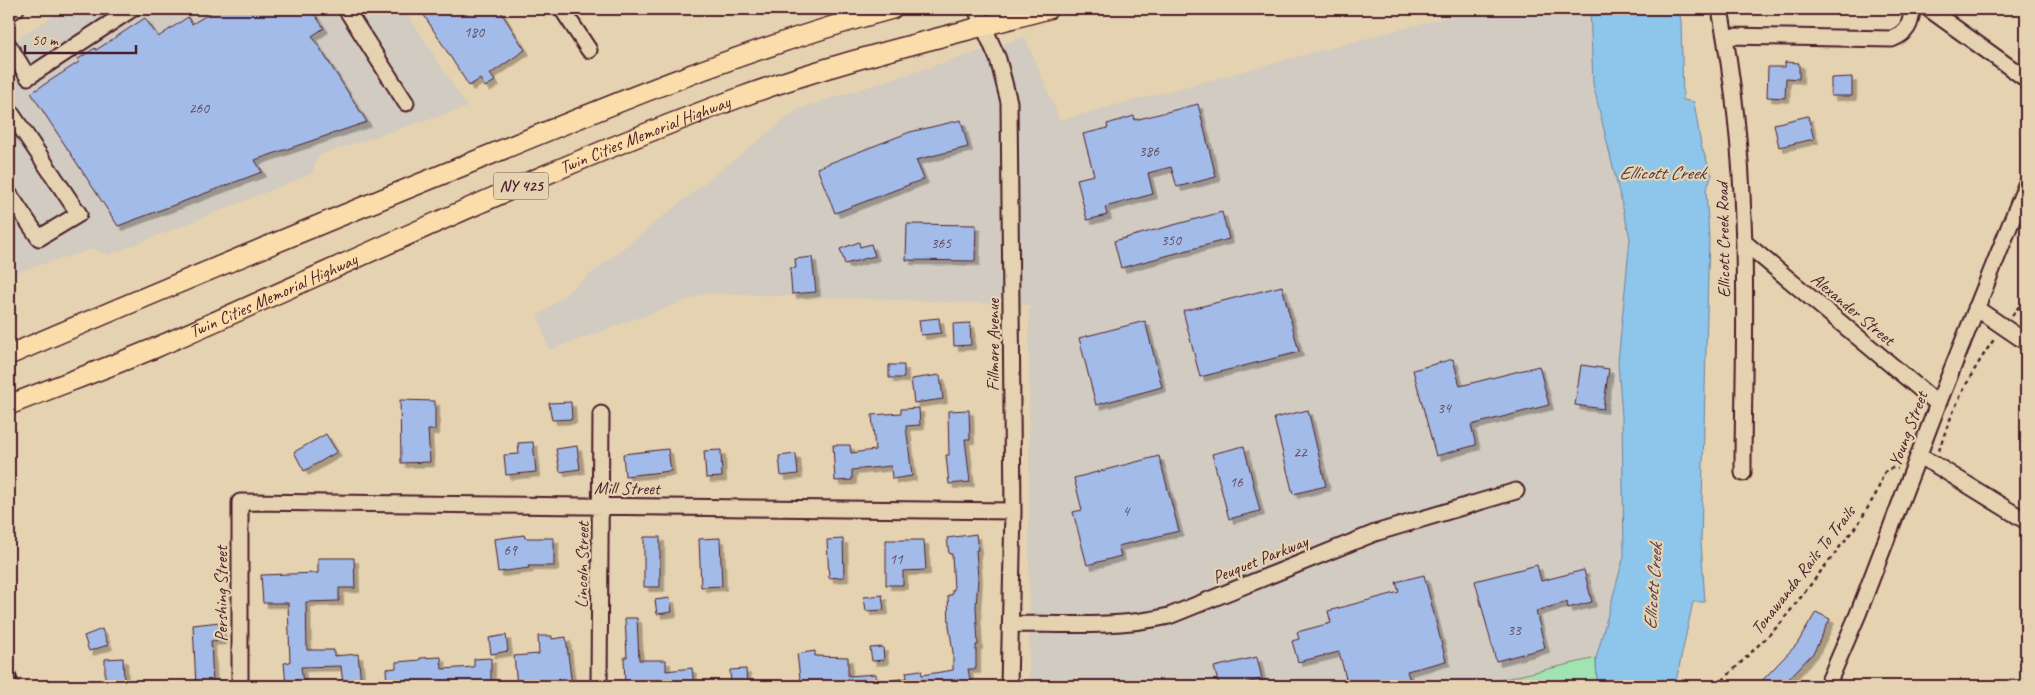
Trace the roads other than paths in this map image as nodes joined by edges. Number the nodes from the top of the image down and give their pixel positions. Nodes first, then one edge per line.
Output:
1 (16, 9) edge
2 (132, 9) edge
3 (346, 9) edge
4 (562, 9) edge
5 (892, 9) edge
6 (976, 9) edge
7 (1048, 9) edge
8 (1720, 9) edge
9 (1912, 9) edge
10 (1930, 9) edge
11 (9, 13) edge
12 (984, 26) junction
13 (1725, 36) junction
14 (9, 46) edge
15 (589, 50) dead end
16 (2026, 79) edge
17 (406, 103) dead end
18 (9, 110) edge
19 (2026, 185) edge
20 (9, 194) edge
21 (1744, 242) junction
22 (1976, 308) junction
23 (2026, 342) edge
24 (9, 355) edge
25 (1938, 404) junction
26 (9, 405) edge
27 (601, 414) dead end
28 (1918, 456) junction
29 (1743, 473) dead end
30 (1516, 491) dead end
31 (240, 502) joint
32 (601, 507) junction
33 (1013, 511) junction
34 (2026, 521) edge
35 (1011, 624) junction
36 (240, 686) edge
37 (599, 686) edge
38 (1009, 686) edge
39 (1826, 686) edge

1 - 11 street
2 - 14 street
3 - 17 street
4 - 15 street
5 - 24 main road, NY 425
6 - 12 street, Fillmore Avenue
7 - 12 main road, Twin Cities Memorial Highway / NY 425
8 - 13 street, Ellicott Creek Road
9 - 13 street
10 - 16 street
12 - 26 main road, Twin Cities Memorial Highway / NY 425
12 - 33 street, Fillmore Avenue
13 - 21 street, Ellicott Creek Road
18 - 20 street
19 - 22 street, Young Street
21 - 25 street, Alexander Street
21 - 29 street, Ellicott Creek Road
22 - 23 street
22 - 25 street, Young Street
25 - 28 street, Young Street
27 - 32 street, Lincoln Street
28 - 34 street
28 - 39 street, Young Street
30 - 35 street, Peuquet Parkway
31 - 32 street, Mill Street
31 - 36 street, Pershing Street
32 - 33 street, Mill Street
32 - 37 street, Lincoln Street
33 - 35 street, Fillmore Avenue
35 - 38 street, Fillmore Avenue

